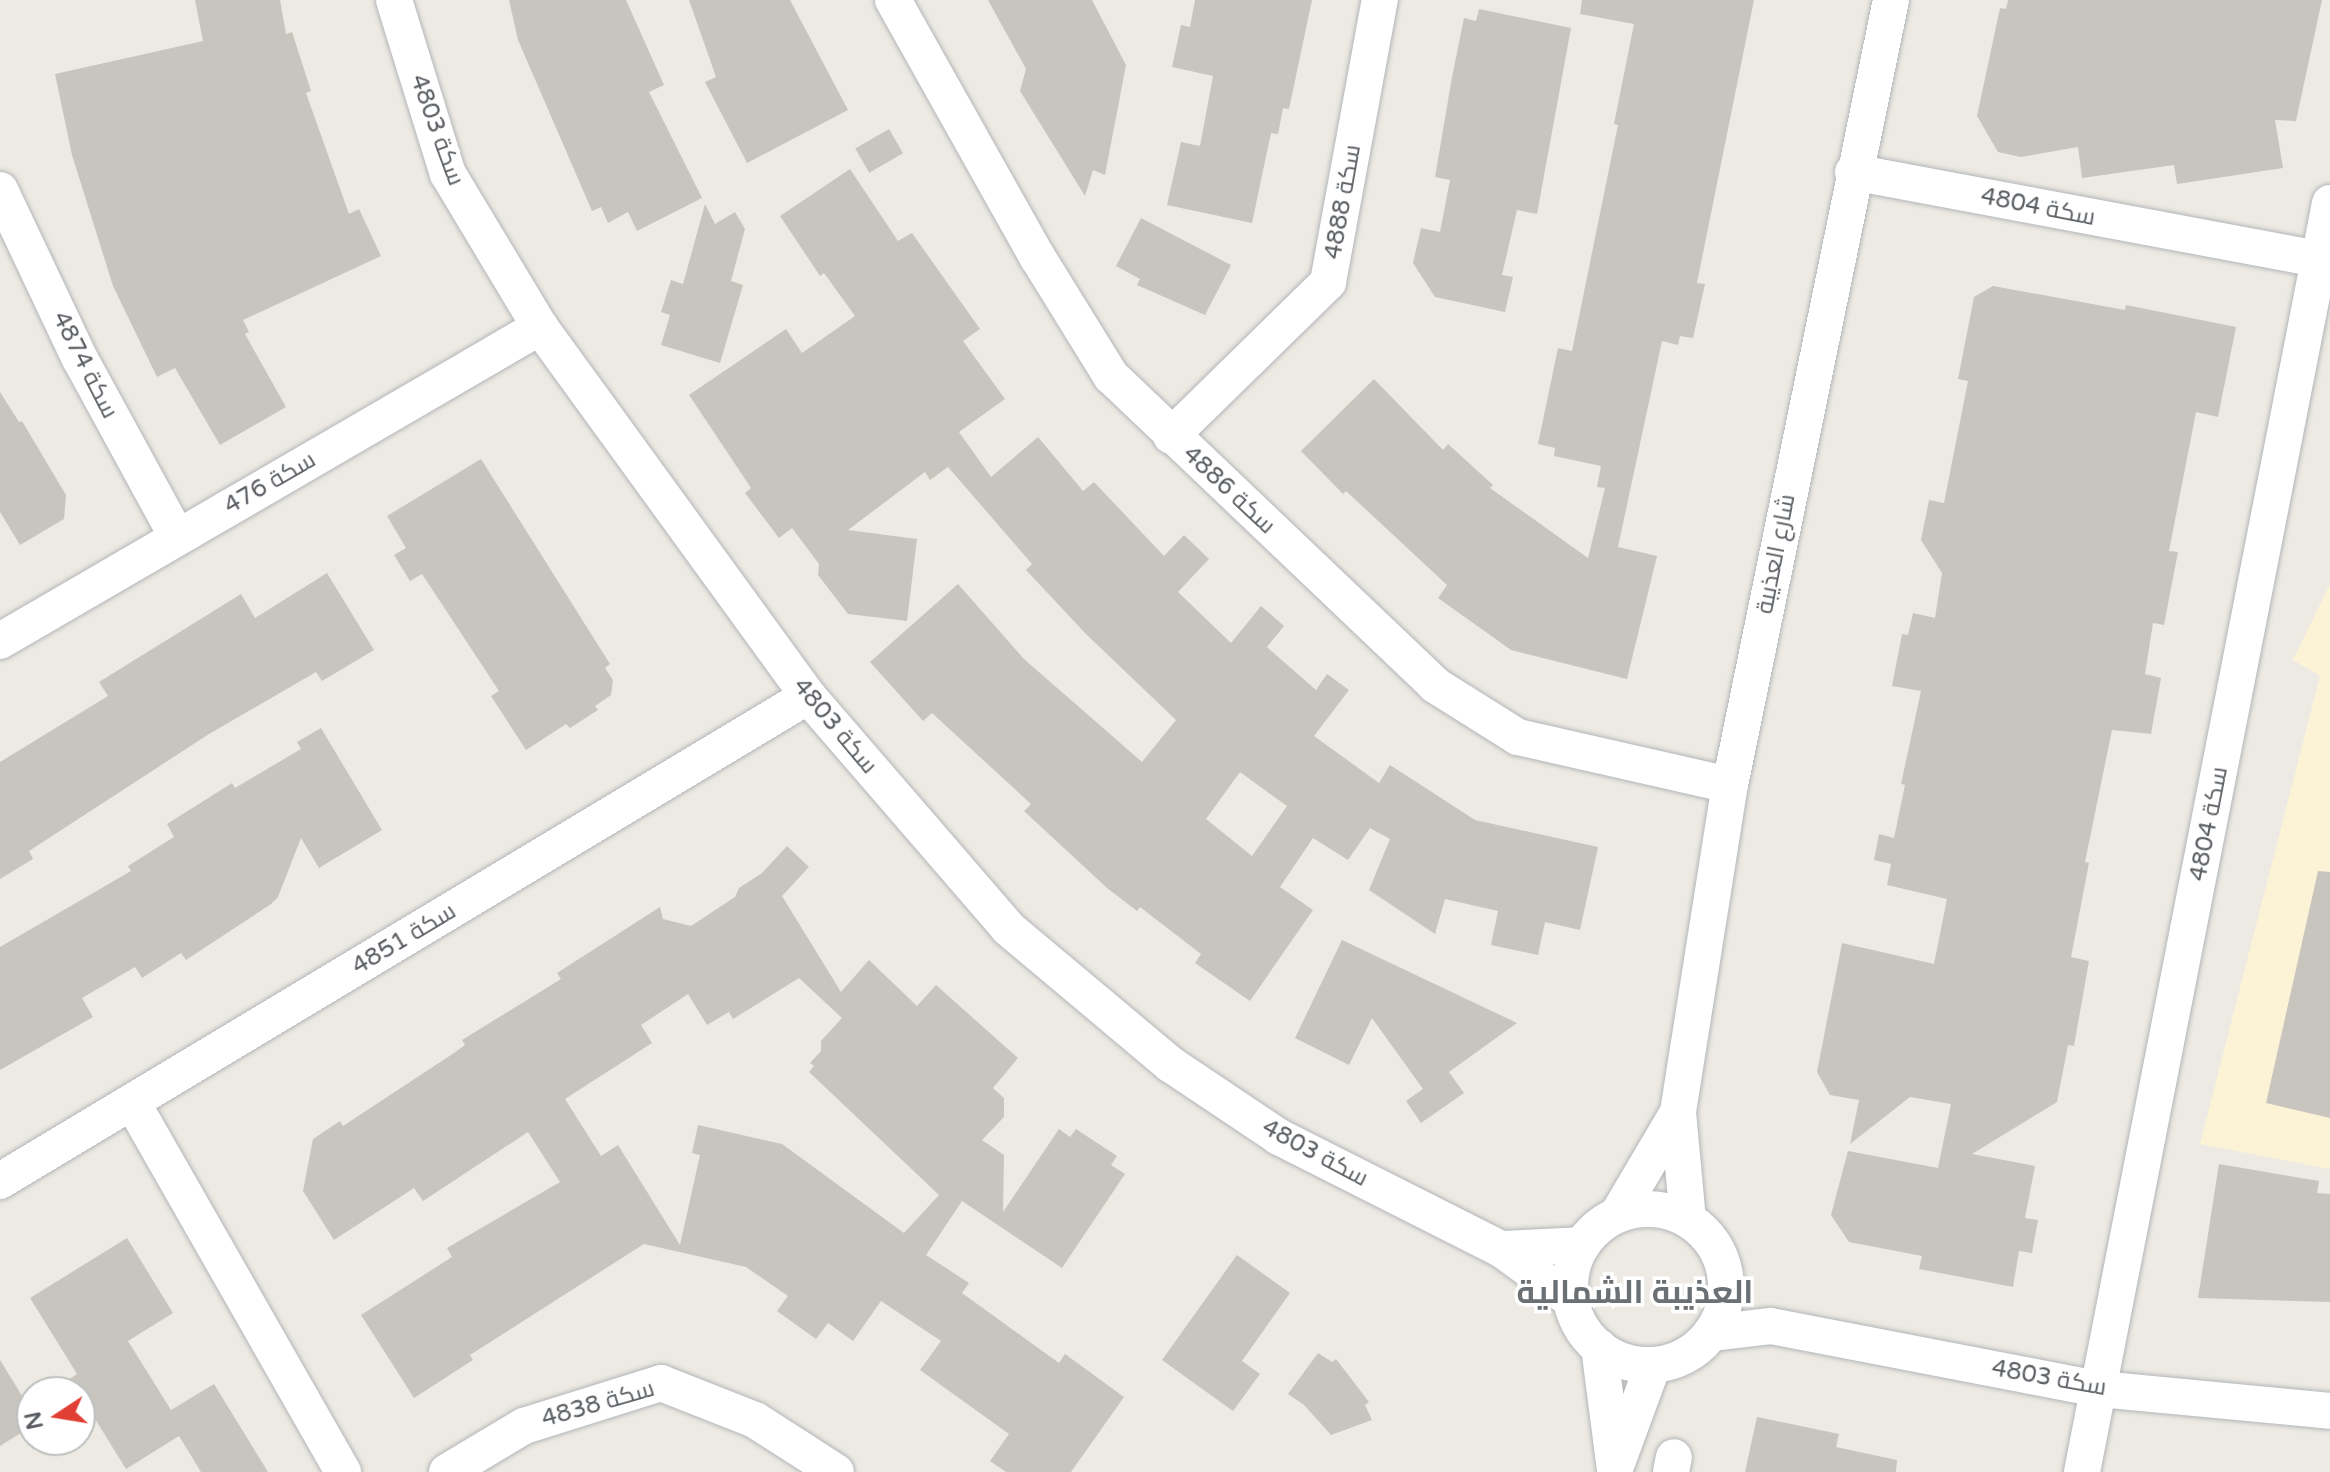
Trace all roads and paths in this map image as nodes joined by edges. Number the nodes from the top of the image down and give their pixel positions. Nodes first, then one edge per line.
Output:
1 (394, 0) edge
2 (893, 0) edge
3 (1380, 0) edge
4 (1891, 0) edge
5 (1853, 172) junction
6 (0, 190) edge
7 (2330, 203) edge
8 (2319, 259) junction
9 (540, 327) junction
10 (1171, 436) junction
11 (177, 537) junction
12 (0, 641) edge
13 (808, 696) junction
14 (1730, 785) junction
15 (132, 1102) junction
16 (1678, 1112) junction
17 (0, 1181) edge
18 (1618, 1214) junction
19 (1688, 1220) junction
20 (1582, 1245) junction
21 (1501, 1249) junction
22 (1726, 1291) junction
23 (1571, 1300) junction
24 (1771, 1326) junction
25 (1711, 1333) junction
26 (1599, 1347) junction
27 (1653, 1365) junction
28 (2099, 1389) junction
29 (2330, 1411) edge
30 (1614, 1471) edge
31 (343, 1472) edge
32 (447, 1472) edge
33 (836, 1472) edge
34 (2082, 1472) edge

1 - 9 street, سكة 4803
2 - 10 street, سكة 4886
3 - 10 street, سكة 4888
4 - 5 street, شارع العذيبة
5 - 8 street, سكة 4804
5 - 14 street, شارع العذيبة
6 - 11 street, سكة 4874
7 - 8 street, سكة 4804
8 - 28 street, سكة 4804
9 - 11 street, سكة 476
9 - 13 street, سكة 4803
10 - 14 street, سكة 4886
11 - 12 street, سكة 476
13 - 15 street, سكة 4851
13 - 21 street, سكة 4803
14 - 16 street, شارع العذيبة
15 - 17 street, سكة 4851
15 - 31 street
16 - 18 street, شارع العذيبة
16 - 19 street, شارع العذيبة
18 - 19 street
18 - 20 street
19 - 22 street
20 - 21 street, سكة 4803
20 - 23 street
21 - 23 street, سكة 4803
22 - 24 street, سكة 4803
22 - 25 street
23 - 26 street
24 - 25 street, سكة 4803
24 - 28 street, سكة 4803
25 - 27 street
26 - 27 street
26 - 30 street
27 - 30 street
28 - 29 street, سكة 4803
28 - 34 street, سكة 4804
32 - 33 street, سكة 4838

